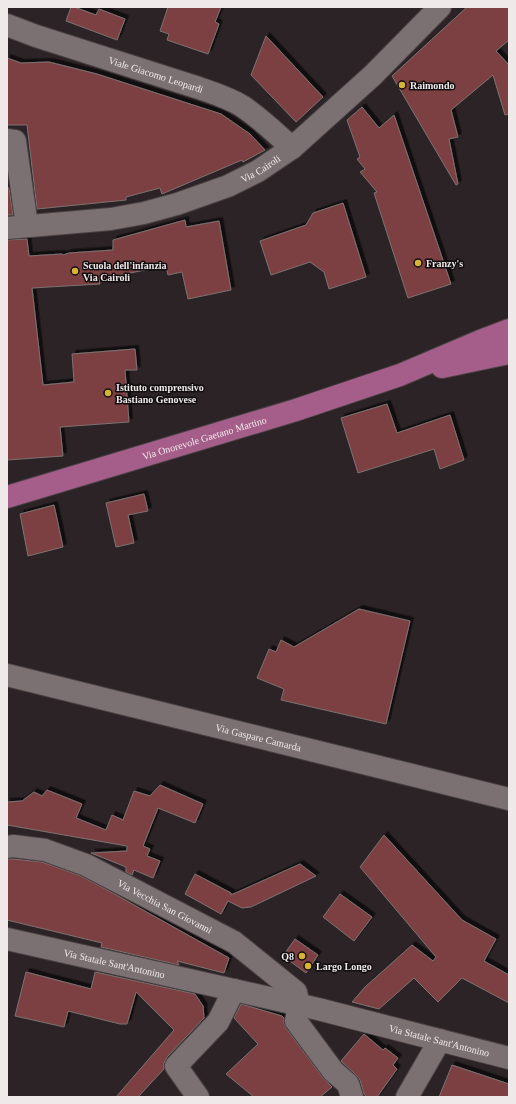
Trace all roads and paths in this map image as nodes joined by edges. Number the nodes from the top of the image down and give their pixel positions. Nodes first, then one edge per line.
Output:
1 (440, 7) edge
2 (7, 25) edge
3 (7, 140) edge
4 (292, 148) junction
5 (17, 227) edge
6 (509, 330) edge
7 (509, 353) edge
8 (400, 375) junction
9 (7, 497) edge
10 (7, 675) edge
11 (509, 799) edge
12 (7, 847) edge
13 (7, 939) edge
14 (228, 989) junction
15 (299, 1006) junction
16 (440, 1040) junction
17 (509, 1058) edge
18 (198, 1097) edge
19 (352, 1097) edge
20 (407, 1097) edge

1 - 4 street, Via Cairoli
2 - 4 street, Viale Giacomo Leopardi
3 - 5 street, Via Cairoli
4 - 5 street, Via Cairoli
6 - 8 main road, Via Onorevole Gaetano Martino
7 - 8 main road, Via Onorevole Gaetano Martino
8 - 9 main road, Via Onorevole Gaetano Martino
10 - 11 street, Via Gaspare Camarda
12 - 15 street, Via Vecchia San Giovanni
13 - 14 street, Via Statale Sant'Antonino
14 - 15 street
14 - 18 street
15 - 16 street, Via Statale Sant'Antonino
15 - 19 street
16 - 17 street, Via Statale Sant'Antonino
16 - 20 street

